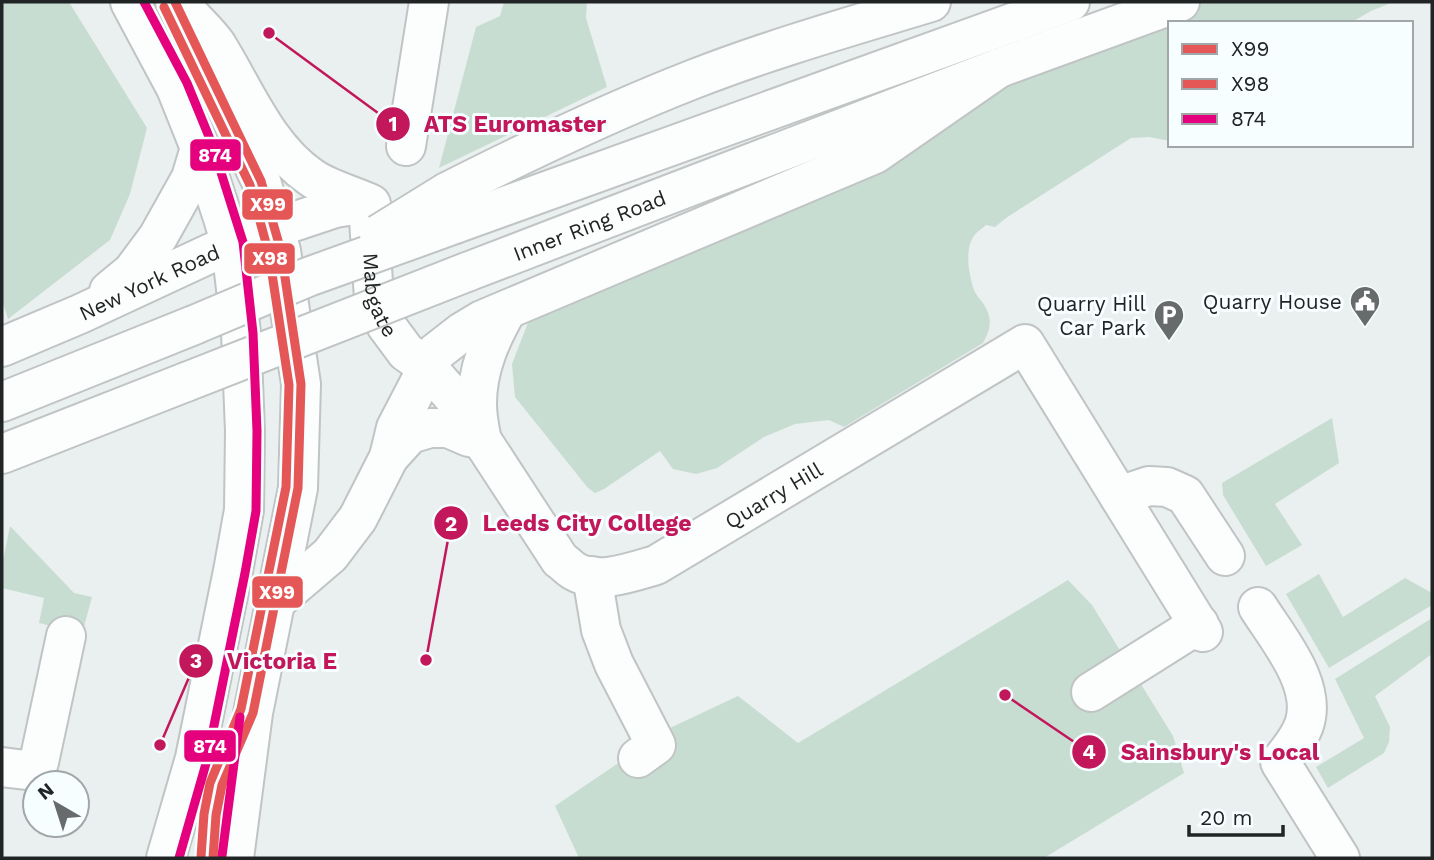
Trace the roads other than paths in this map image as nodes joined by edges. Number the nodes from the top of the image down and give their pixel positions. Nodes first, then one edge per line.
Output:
1 (130, 2) edge
2 (176, 2) edge
3 (429, 2) edge
4 (931, 2) edge
5 (1070, 2) edge
6 (1180, 2) edge
7 (999, 68) junction
8 (406, 146) dead end
9 (200, 148) junction
10 (368, 203) junction
11 (453, 210) junction
12 (275, 228) junction
13 (230, 245) junction
14 (507, 310) junction
15 (80, 314) junction
16 (2, 347) edge
17 (427, 368) junction
18 (2, 402) edge
19 (481, 439) junction
20 (2, 454) edge
21 (389, 457) junction
22 (1119, 496) junction
23 (1225, 556) dead end
24 (592, 576) junction
25 (275, 602) junction
26 (1258, 607) dead end
27 (66, 636) dead end
28 (1091, 692) dead end
29 (253, 713) junction
30 (638, 758) dead end
31 (2, 766) edge
32 (166, 858) edge
33 (213, 858) edge
34 (234, 858) edge
35 (1340, 858) edge

1 - 9 main road
2 - 10 main road
2 - 12 main road
3 - 8 main road
4 - 11 main road
5 - 11 main road
6 - 7 main road, Inner Ring Road
7 - 14 main road
7 - 20 main road, Inner Ring Road, bridge
9 - 13 main road
9 - 15 main road
10 - 11 main road
10 - 12 main road, New York Road
10 - 17 main road, Mabgate
11 - 18 main road, bridge
12 - 13 main road, New York Road
12 - 25 main road
13 - 15 main road, New York Road
13 - 32 main road
14 - 17 main road
14 - 19 main road
15 - 16 main road, New York Road
17 - 19 main road, Quarry Hill
17 - 21 main road
19 - 21 main road
19 - 24 main road, Quarry Hill
21 - 25 main road
22 - 23 main road
22 - 24 main road, Quarry Hill
22 - 28 main road
24 - 30 main road
25 - 29 main road
26 - 35 main road
27 - 31 main road
29 - 33 main road
29 - 34 main road

